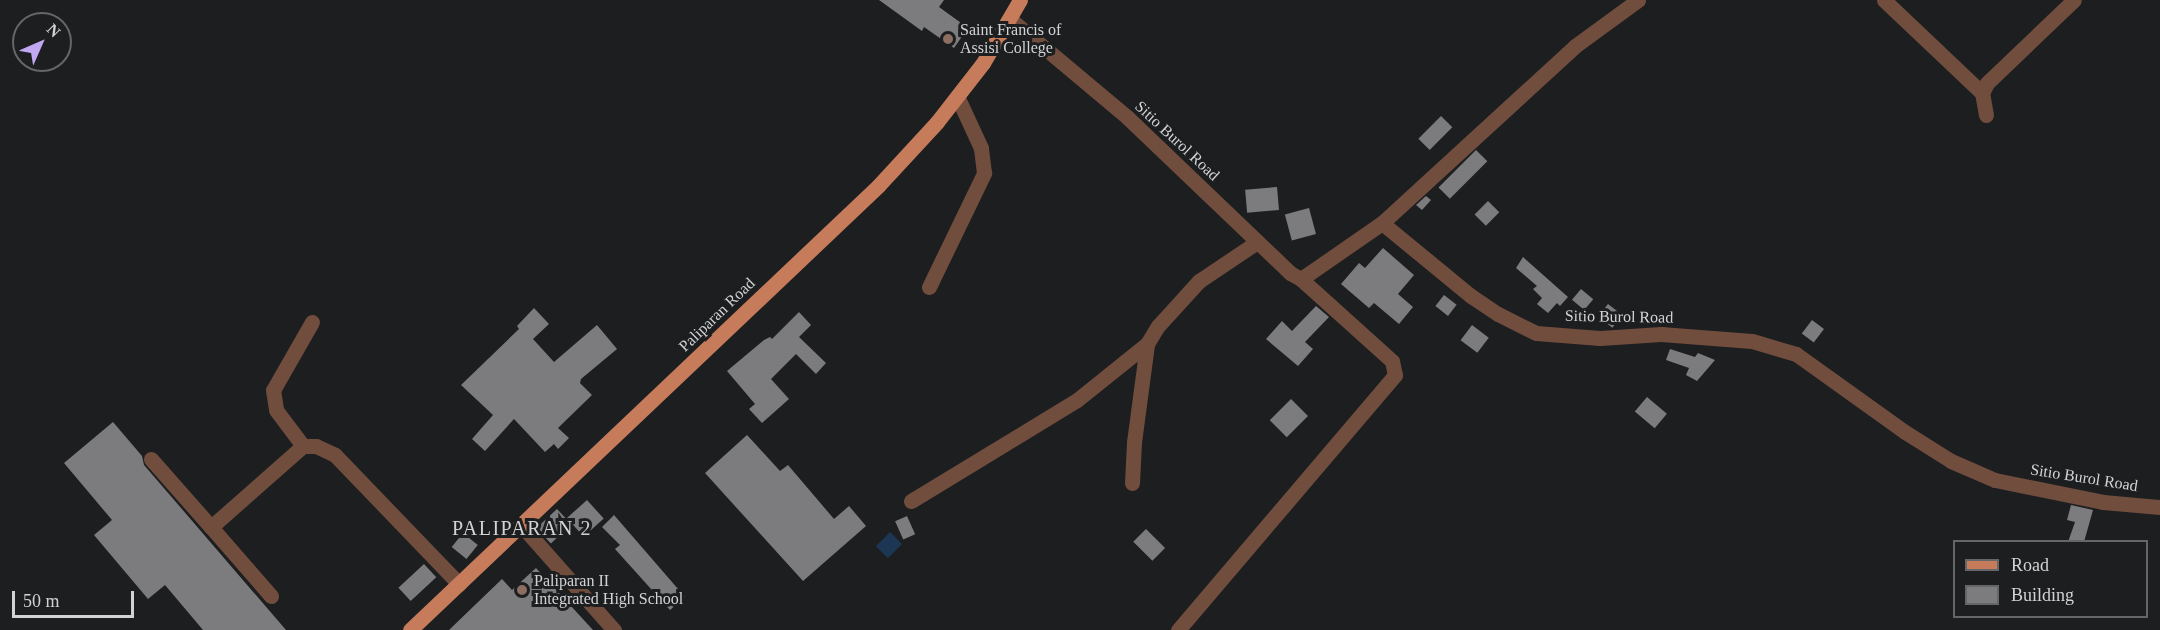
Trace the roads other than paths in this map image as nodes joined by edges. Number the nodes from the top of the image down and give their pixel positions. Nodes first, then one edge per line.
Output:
1 (1638, 0) edge
2 (1884, 0) edge
3 (2074, 0) edge
4 (1017, 1) edge
5 (1010, 19) junction
6 (1982, 93) junction
7 (957, 96) junction
8 (1986, 115) dead end
9 (1382, 223) junction
10 (1257, 242) junction
11 (1301, 279) junction
12 (929, 288) dead end
13 (312, 322) dead end
14 (1147, 344) junction
15 (303, 446) junction
16 (151, 459) dead end
17 (1132, 483) dead end
18 (911, 501) dead end
19 (2160, 507) edge
20 (211, 526) junction
21 (522, 526) junction
22 (459, 584) junction
23 (271, 596) dead end
24 (410, 630) edge
25 (614, 630) edge
26 (1178, 630) edge

1 - 9 street
2 - 6 street
3 - 6 street
4 - 5 main road, Paliparan Road
5 - 7 main road, Paliparan Road
5 - 10 street, Sitio Burol Road
6 - 8 street
7 - 12 street
7 - 21 main road, Paliparan Road
9 - 11 street
9 - 19 street, Sitio Burol Road
10 - 11 street, Sitio Burol Road
10 - 14 street
11 - 26 street, Sitio Burol Road
13 - 15 street
14 - 17 street
14 - 18 street
15 - 20 street
15 - 22 street
16 - 20 street
20 - 23 street
21 - 22 main road, Paliparan Road
21 - 25 street
22 - 24 main road, Paliparan Road

